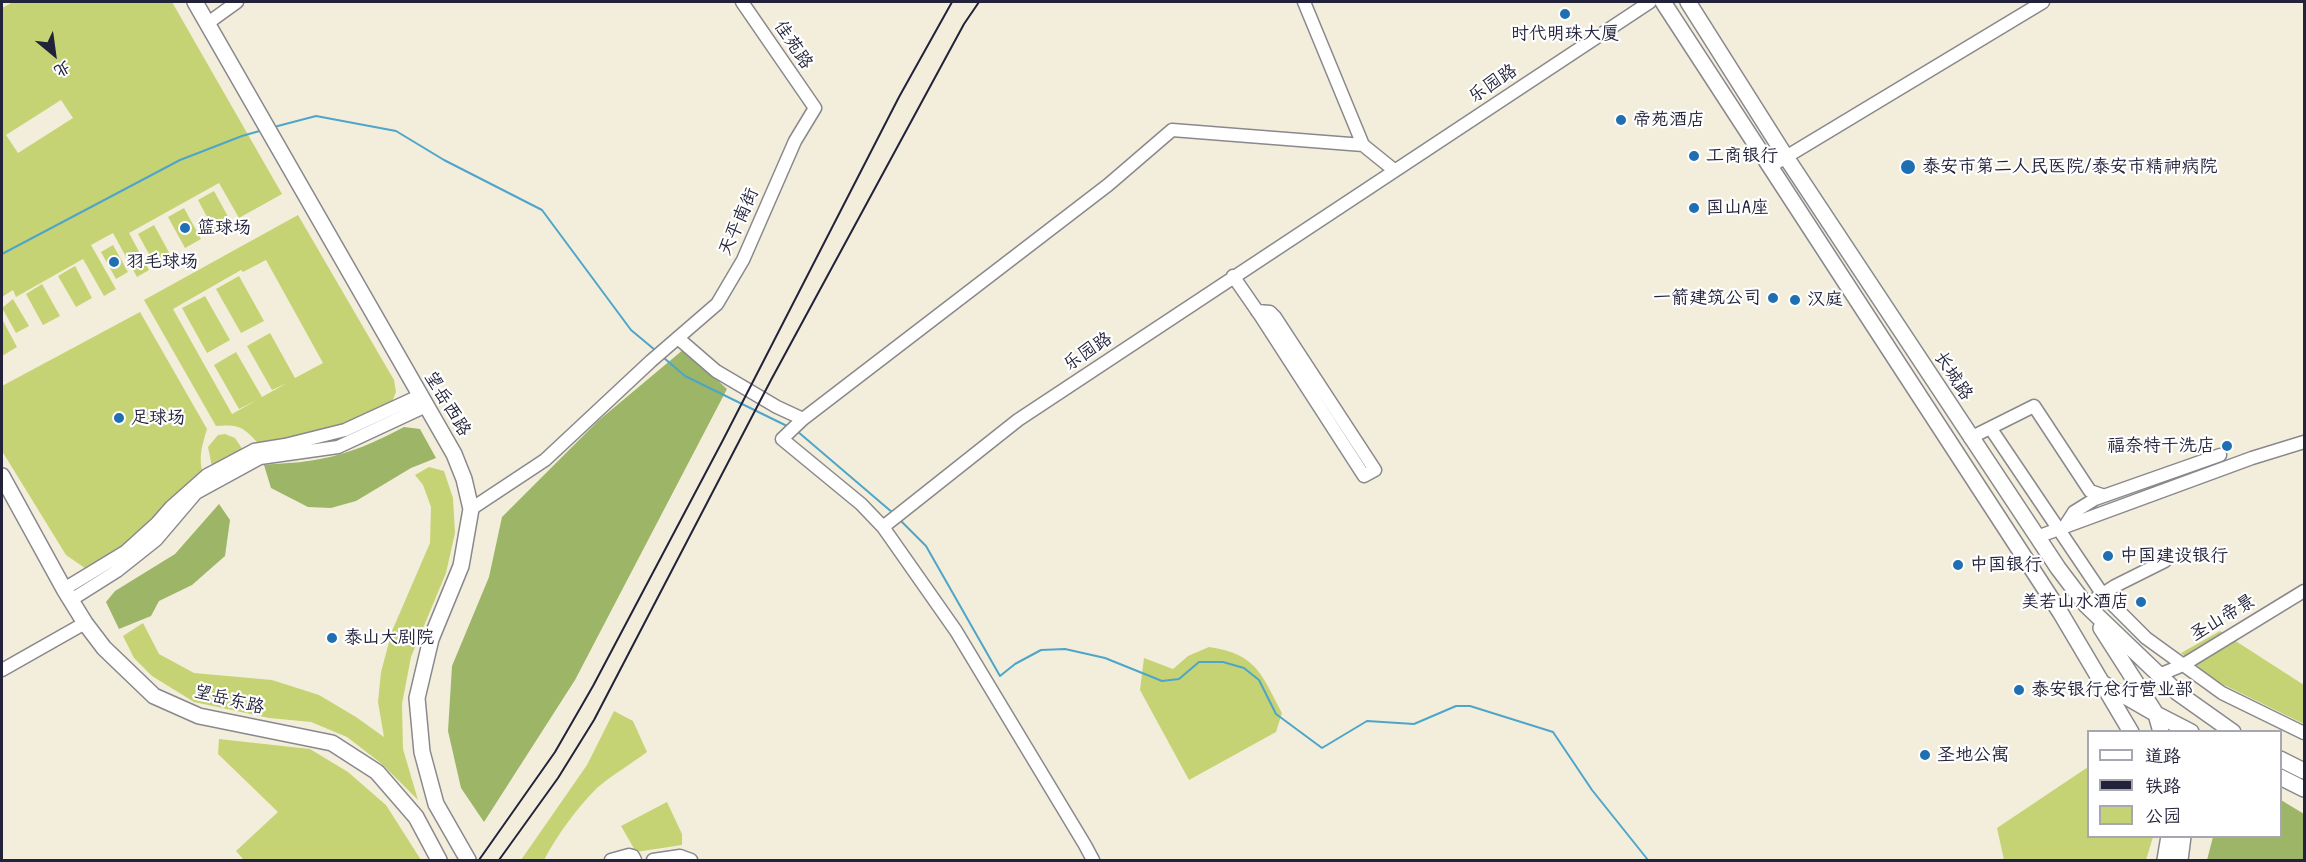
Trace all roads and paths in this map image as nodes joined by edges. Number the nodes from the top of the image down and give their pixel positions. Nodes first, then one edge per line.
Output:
1 (195, 2) edge
2 (237, 2) edge
3 (742, 2) edge
4 (1304, 2) edge
5 (1650, 2) edge
6 (1663, 2) edge
7 (1688, 2) edge
8 (2043, 2) edge
9 (208, 23) junction
10 (815, 108) joint
11 (1364, 145) junction
12 (1786, 157) junction
13 (1771, 166) junction
14 (1394, 170) junction
15 (1233, 276) junction
16 (1257, 311) junction
17 (679, 339) junction
18 (422, 401) junction
19 (800, 422) junction
20 (1991, 429) junction
21 (1970, 438) junction
22 (2304, 442) edge
23 (2220, 455) dead end
24 (2, 477) edge
25 (2102, 495) junction
26 (471, 510) junction
27 (886, 525) junction
28 (2061, 528) junction
29 (2037, 537) junction
30 (2165, 561) dead end
31 (2304, 591) edge
32 (68, 594) junction
33 (2103, 595) junction
34 (2086, 605) junction
35 (85, 623) junction
36 (2099, 625) junction
37 (2077, 639) junction
38 (2183, 665) junction
39 (2, 670) edge
40 (2159, 675) junction
41 (2104, 684) junction
42 (2156, 714) junction
43 (2130, 730) edge
44 (2160, 730) edge
45 (2187, 730) edge
46 (2230, 730) edge
47 (2304, 733) edge
48 (2282, 760) edge
49 (2304, 771) edge
50 (2282, 778) edge
51 (2304, 789) edge
52 (436, 804) junction
53 (416, 817) junction
54 (2169, 838) edge
55 (2182, 838) edge
56 (439, 861) edge
57 (468, 861) edge
58 (611, 861) edge
59 (634, 861) edge
60 (653, 861) edge
61 (691, 861) edge
62 (1093, 861) edge
63 (2165, 861) edge
64 (2180, 861) edge

1 - 9 main road, 望岳西路
2 - 9 street
3 - 10 street, 佳苑路
4 - 11 street
5 - 14 street, 乐园路
6 - 13 main road
7 - 12 main road, 长城路
8 - 12 street
9 - 18 main road, 望岳西路
10 - 17 street, 天平南街
11 - 14 street
11 - 19 street
12 - 13 street
12 - 21 main road, 长城路
13 - 37 main road
14 - 15 street, 乐园路
15 - 16 street
15 - 27 street, 乐园路
16 - 16 street
17 - 19 street
17 - 26 street, 天平南街
18 - 26 main road, 望岳西路
18 - 32 street
19 - 27 street
20 - 21 street
20 - 25 street
20 - 28 street
21 - 29 main road, 长城路
22 - 28 street
23 - 25 street
24 - 32 main road, 望岳东路
25 - 28 street
26 - 52 main road, 望岳西路
27 - 62 street
28 - 29 street
28 - 33 street
29 - 34 main road, 长城路
30 - 33 street
31 - 38 street, 圣山帝景
32 - 35 main road, 望岳东路
33 - 34 street
33 - 38 street
34 - 36 main road
34 - 40 main road, 长城路
35 - 39 street
35 - 53 main road, 望岳东路
36 - 37 main road
36 - 42 main road
37 - 41 main road
38 - 40 street, 圣山帝景
38 - 47 street
40 - 46 main road, 长城路
41 - 42 main road
41 - 43 main road
42 - 44 main road
42 - 45 main road
48 - 49 main road
50 - 51 main road
52 - 53 main road
52 - 57 main road, 望岳西路
53 - 56 main road, 望岳东路
54 - 63 main road
55 - 64 main road
58 - 59 street
60 - 61 street

